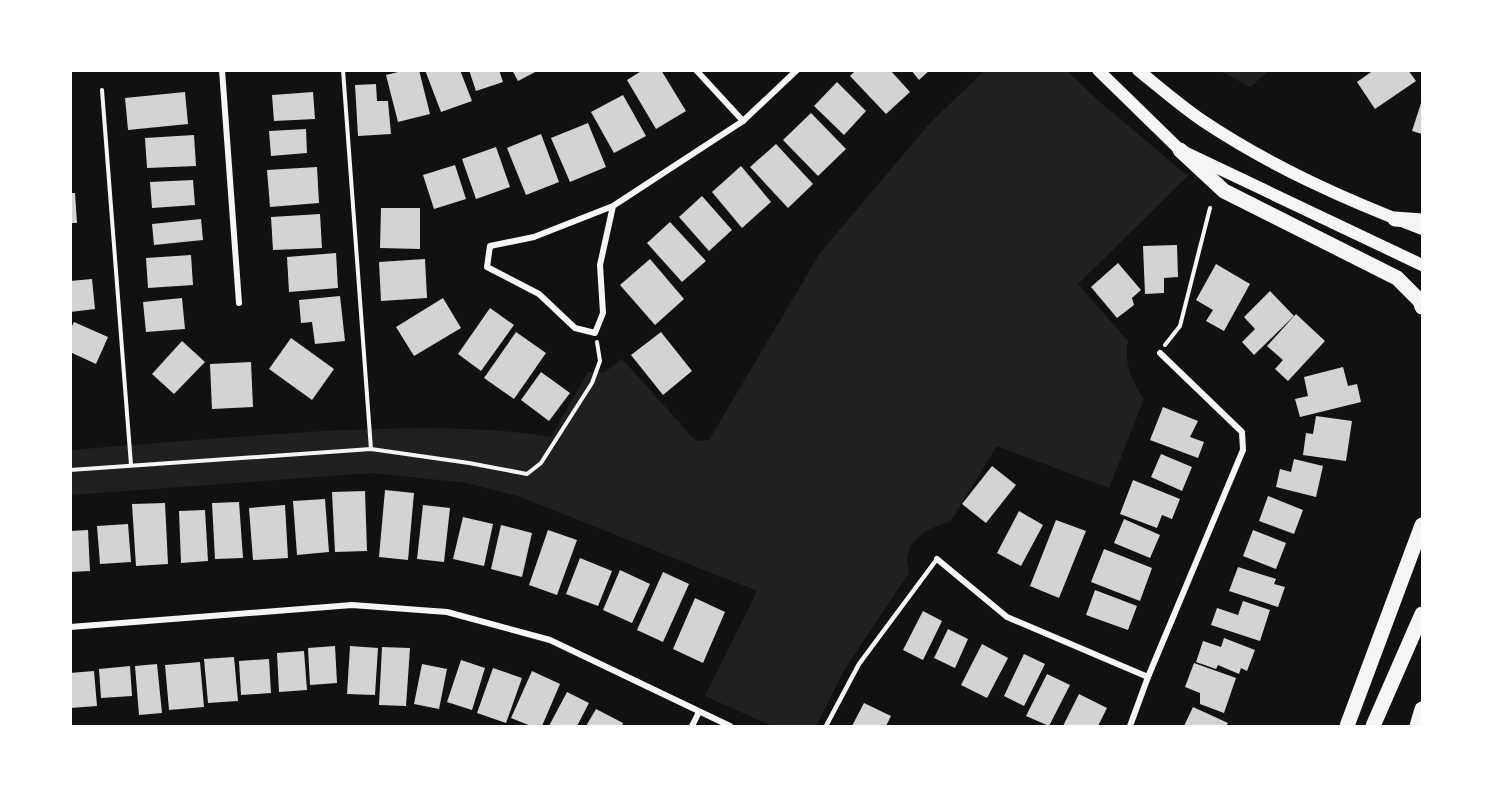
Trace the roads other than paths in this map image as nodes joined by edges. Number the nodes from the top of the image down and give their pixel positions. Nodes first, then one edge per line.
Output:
1 (222, 70) edge
2 (696, 70) edge
3 (796, 70) edge
4 (1098, 70) edge
5 (1138, 70) edge
6 (743, 121) junction
7 (1180, 150) junction
8 (613, 206) junction
9 (1395, 219) junction
10 (1422, 221) edge
11 (1422, 229) edge
12 (1422, 265) edge
13 (239, 303) dead end
14 (1422, 307) edge
15 (1160, 353) road end
16 (1422, 525) edge
17 (937, 559) joint
18 (1422, 614) edge
19 (70, 627) edge
20 (1148, 677) junction
21 (1422, 709) edge
22 (699, 712) junction
23 (692, 726) edge
24 (730, 726) edge
25 (826, 726) edge
26 (1130, 726) edge
27 (1347, 726) edge
28 (1373, 726) edge
29 (1418, 726) edge

1 - 13 street
2 - 6 street
3 - 6 street
4 - 7 main road
5 - 9 main road
6 - 8 street
7 - 12 main road
7 - 14 main road
8 - 8 street
9 - 10 main road
9 - 11 main road
15 - 20 street
16 - 27 main road
17 - 20 street
17 - 25 lane
18 - 28 main road
19 - 22 street
20 - 26 street
21 - 29 main road
22 - 23 street
22 - 24 street

